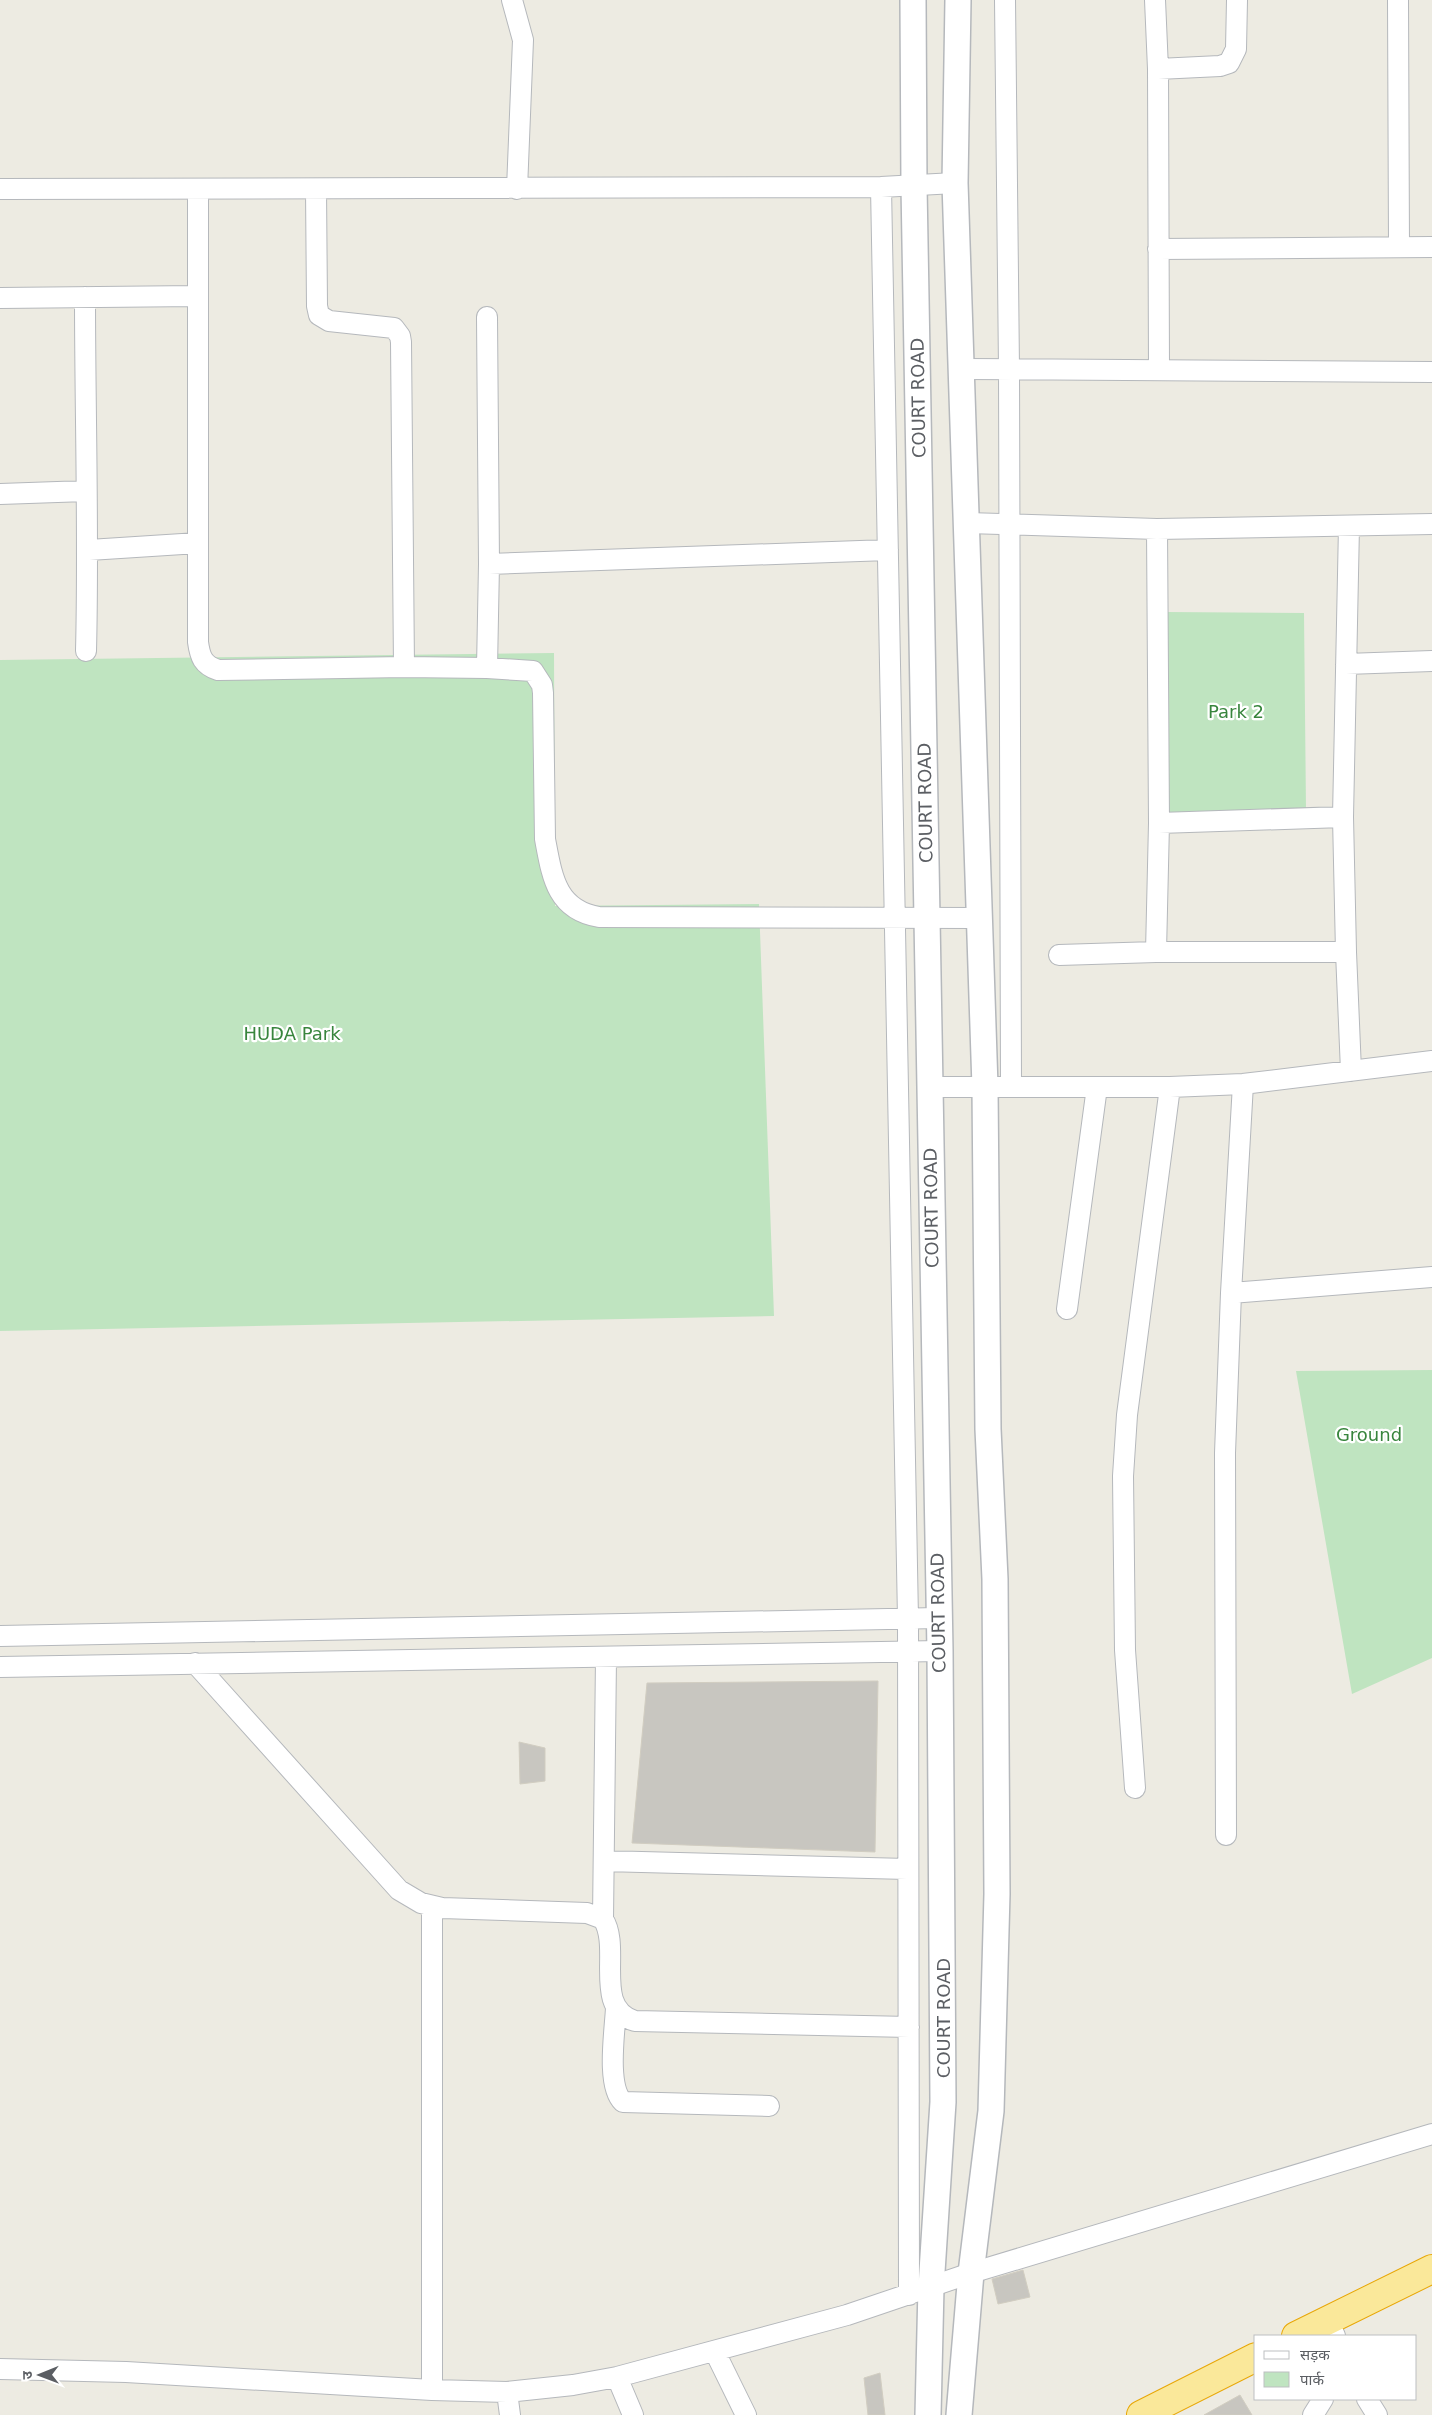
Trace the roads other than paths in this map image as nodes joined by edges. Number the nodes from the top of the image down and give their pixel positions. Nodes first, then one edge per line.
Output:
1 (512, 0) edge
2 (913, 0) edge
3 (958, 0) edge
4 (1005, 0) edge
5 (1155, 0) edge
6 (1237, 0) edge
7 (1398, 0) edge
8 (1158, 69) junction
9 (955, 183) junction
10 (914, 186) junction
11 (881, 187) junction
12 (0, 189) edge
13 (198, 189) junction
14 (316, 189) junction
15 (517, 189) junction
16 (1399, 246) junction
17 (1432, 247) edge
18 (1158, 249) junction
19 (197, 296) junction
20 (85, 297) junction
21 (0, 298) edge
22 (487, 317) dead end
23 (962, 369) junction
24 (1009, 369) junction
25 (1159, 370) junction
26 (1432, 372) edge
27 (86, 491) junction
28 (0, 494) edge
29 (967, 523) junction
30 (1009, 524) junction
31 (1432, 524) edge
32 (1349, 526) junction
33 (1157, 529) junction
34 (198, 543) junction
35 (88, 550) junction
36 (888, 550) junction
37 (490, 564) junction
38 (86, 651) dead end
39 (1432, 661) edge
40 (1346, 664) junction
41 (404, 667) junction
42 (487, 668) junction
43 (1343, 817) junction
44 (1159, 823) junction
45 (927, 918) junction
46 (978, 918) junction
47 (894, 919) junction
48 (1156, 952) junction
49 (1346, 952) junction
50 (1059, 956) dead end
51 (1432, 1061) edge
52 (1351, 1070) junction
53 (1243, 1084) junction
54 (929, 1087) junction
55 (985, 1087) junction
56 (1011, 1087) junction
57 (1097, 1087) junction
58 (1170, 1087) junction
59 (1432, 1277) edge
60 (1231, 1293) junction
61 (1067, 1309) dead end
62 (938, 1618) junction
63 (908, 1619) junction
64 (0, 1636) edge
65 (940, 1651) junction
66 (908, 1652) junction
67 (606, 1658) junction
68 (195, 1663) junction
69 (0, 1667) edge
70 (1134, 1788) dead end
71 (1226, 1835) dead end
72 (604, 1861) junction
73 (907, 1869) junction
74 (432, 1906) junction
75 (603, 1919) junction
76 (616, 2008) junction
77 (909, 2027) junction
78 (769, 2106) dead end
79 (1432, 2134) edge
80 (1432, 2269) edge
81 (971, 2273) junction
82 (920, 2291) junction
83 (1332, 2328) edge
84 (1300, 2335) edge
85 (715, 2352) junction
86 (1254, 2358) edge
87 (0, 2369) edge
88 (617, 2377) junction
89 (432, 2390) junction
90 (506, 2392) junction
91 (1322, 2400) edge
92 (1368, 2400) edge
93 (510, 2415) edge
94 (633, 2415) edge
95 (746, 2415) edge
96 (928, 2415) edge
97 (959, 2415) edge
98 (1141, 2415) edge
99 (1313, 2415) edge
100 (1377, 2415) edge

1 - 15 street
2 - 10 street, COURT ROAD
3 - 9 street
4 - 24 street
5 - 8 street
6 - 8 street
7 - 16 street
8 - 18 street
9 - 10 street
9 - 23 street
10 - 11 street
10 - 45 street, COURT ROAD
11 - 15 street
11 - 36 street
12 - 13 street
13 - 14 street
13 - 19 street
14 - 15 street
14 - 41 street
16 - 17 street
16 - 18 street
18 - 25 street
19 - 20 street
19 - 34 street
20 - 21 street
20 - 27 street
22 - 37 street
23 - 24 street
23 - 29 street
24 - 25 street
24 - 30 street
25 - 26 street
27 - 28 street
27 - 35 street
29 - 30 street
29 - 46 street
30 - 33 street
30 - 56 street
31 - 32 street
32 - 33 street
32 - 40 street
33 - 44 street
34 - 35 street
34 - 41 street
35 - 38 street
36 - 37 street
36 - 47 street
37 - 42 street
39 - 40 street
40 - 43 street
41 - 42 street
42 - 47 street
43 - 44 street
43 - 49 street
44 - 48 street
45 - 46 street
45 - 47 street
45 - 54 street, COURT ROAD
46 - 55 street
47 - 63 street
48 - 49 street
48 - 50 street
49 - 52 street
51 - 52 street
52 - 53 street
53 - 58 street
53 - 60 street
54 - 55 street
54 - 62 street, COURT ROAD
55 - 56 street
55 - 81 street
56 - 57 street
57 - 58 street
57 - 61 street
58 - 70 street
59 - 60 street
60 - 71 street
62 - 63 street
62 - 65 street, COURT ROAD
63 - 64 street
63 - 66 street
65 - 66 street
65 - 82 street, COURT ROAD
66 - 67 street
66 - 73 street
67 - 68 street
67 - 72 street
68 - 69 street
68 - 74 street
72 - 73 street
72 - 75 street
73 - 77 street
74 - 75 street
74 - 89 street
75 - 76 street
76 - 77 street
76 - 78 street
77 - 82 street
79 - 81 street
80 - 83 highway
81 - 82 street
81 - 97 street
82 - 85 street
82 - 96 street, COURT ROAD
83 - 84 highway
85 - 88 street
85 - 95 street
86 - 98 highway
87 - 89 street
88 - 90 street
88 - 94 street
89 - 90 street
90 - 93 street
91 - 99 street
92 - 100 street

